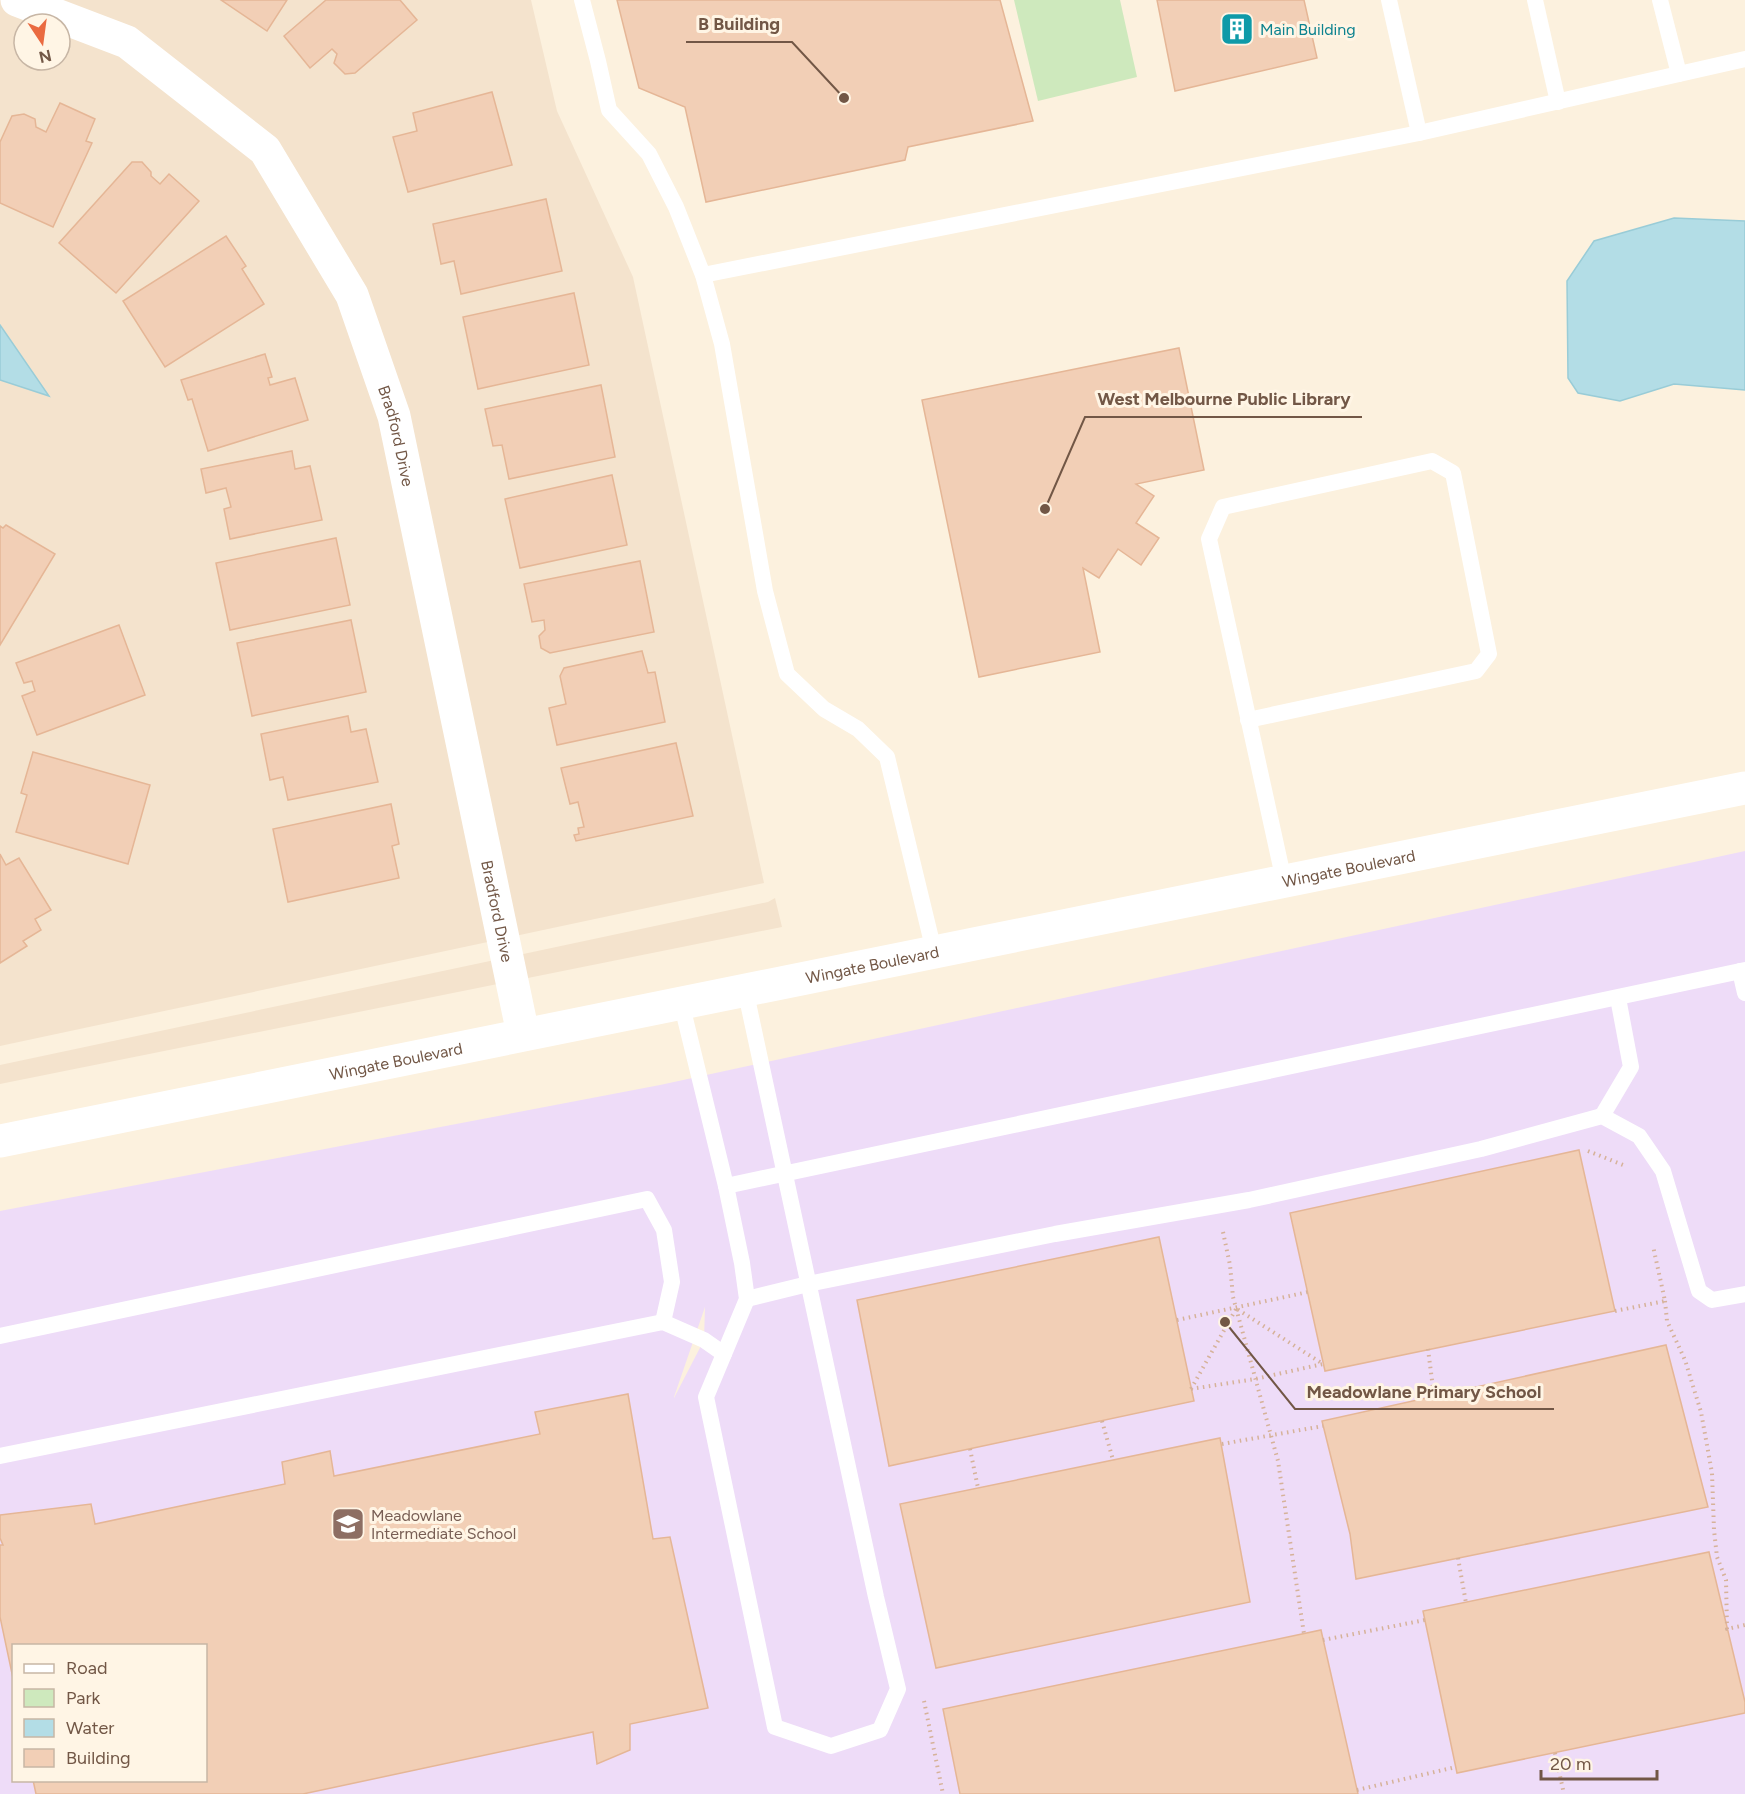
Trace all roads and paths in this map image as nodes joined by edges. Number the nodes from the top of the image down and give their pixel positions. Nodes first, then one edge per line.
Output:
1 (17, 0) edge
2 (582, 0) edge
3 (1389, 0) edge
4 (1536, 0) edge
5 (1660, 0) edge
6 (1745, 60) edge
7 (1678, 74) junction
8 (1558, 102) junction
9 (1419, 134) junction
10 (703, 275) junction
11 (1248, 720) junction
12 (1745, 788) edge
13 (1284, 880) junction
14 (934, 951) junction
15 (1742, 970) edge
16 (745, 989) junction
17 (1745, 993) edge
18 (1618, 998) junction
19 (681, 1002) junction
20 (523, 1034) junction
21 (1602, 1116) junction
22 (0, 1141) edge
23 (1579, 1150) dead end
24 (1628, 1167) dead end
25 (786, 1173) junction
26 (726, 1186) junction
27 (1217, 1206) junction
28 (1651, 1236) dead end
29 (808, 1284) junction
30 (1308, 1292) dead end
31 (1745, 1294) edge
32 (747, 1299) junction
33 (1665, 1301) junction
34 (1237, 1309) junction
35 (1615, 1311) dead end
36 (1177, 1320) dead end
37 (663, 1322) junction
38 (0, 1336) edge
39 (1428, 1349) dead end
40 (724, 1354) junction
41 (1255, 1379) junction
42 (1434, 1396) dead end
43 (1102, 1420) dead end
44 (1323, 1426) dead end
45 (1271, 1436) junction
46 (1222, 1444) dead end
47 (970, 1449) dead end
48 (0, 1456) edge
49 (1113, 1460) dead end
50 (978, 1488) dead end
51 (1458, 1558) dead end
52 (1466, 1603) dead end
53 (1425, 1620) dead end
54 (1745, 1625) edge
55 (1304, 1634) dead end
56 (1323, 1640) dead end
57 (922, 1692) dead end
58 (1555, 1753) dead end
59 (1456, 1767) dead end
60 (1357, 1790) dead end
61 (943, 1794) edge
62 (1564, 1794) edge

1 - 20 street, Bradford Drive
2 - 10 lane
3 - 9 lane
4 - 8 lane
5 - 7 lane
6 - 7 lane
7 - 8 lane
8 - 9 lane
9 - 10 lane
10 - 14 lane
11 - 11 lane
11 - 13 lane
12 - 13 street, Wingate Boulevard
13 - 14 street, Wingate Boulevard
14 - 16 street, Wingate Boulevard
15 - 17 lane
15 - 18 lane
16 - 19 street, Wingate Boulevard
16 - 25 lane
18 - 21 lane
18 - 25 lane
19 - 20 street, Wingate Boulevard
19 - 26 lane
20 - 22 street, Wingate Boulevard
21 - 27 lane
21 - 31 lane
23 - 24 path
25 - 26 lane
25 - 29 lane
26 - 32 lane
27 - 29 lane
27 - 34 path
28 - 33 path
29 - 32 lane
29 - 40 lane
30 - 34 path
32 - 40 lane
33 - 35 path
33 - 54 path
34 - 36 path
34 - 41 path
34 - 41 path
34 - 41 path
37 - 38 lane
37 - 40 lane
37 - 48 lane
39 - 42 path
41 - 45 path
43 - 49 path
44 - 45 path
45 - 46 path
45 - 55 path
47 - 50 path
51 - 52 path
53 - 56 path
57 - 61 path
58 - 62 path
59 - 60 path

